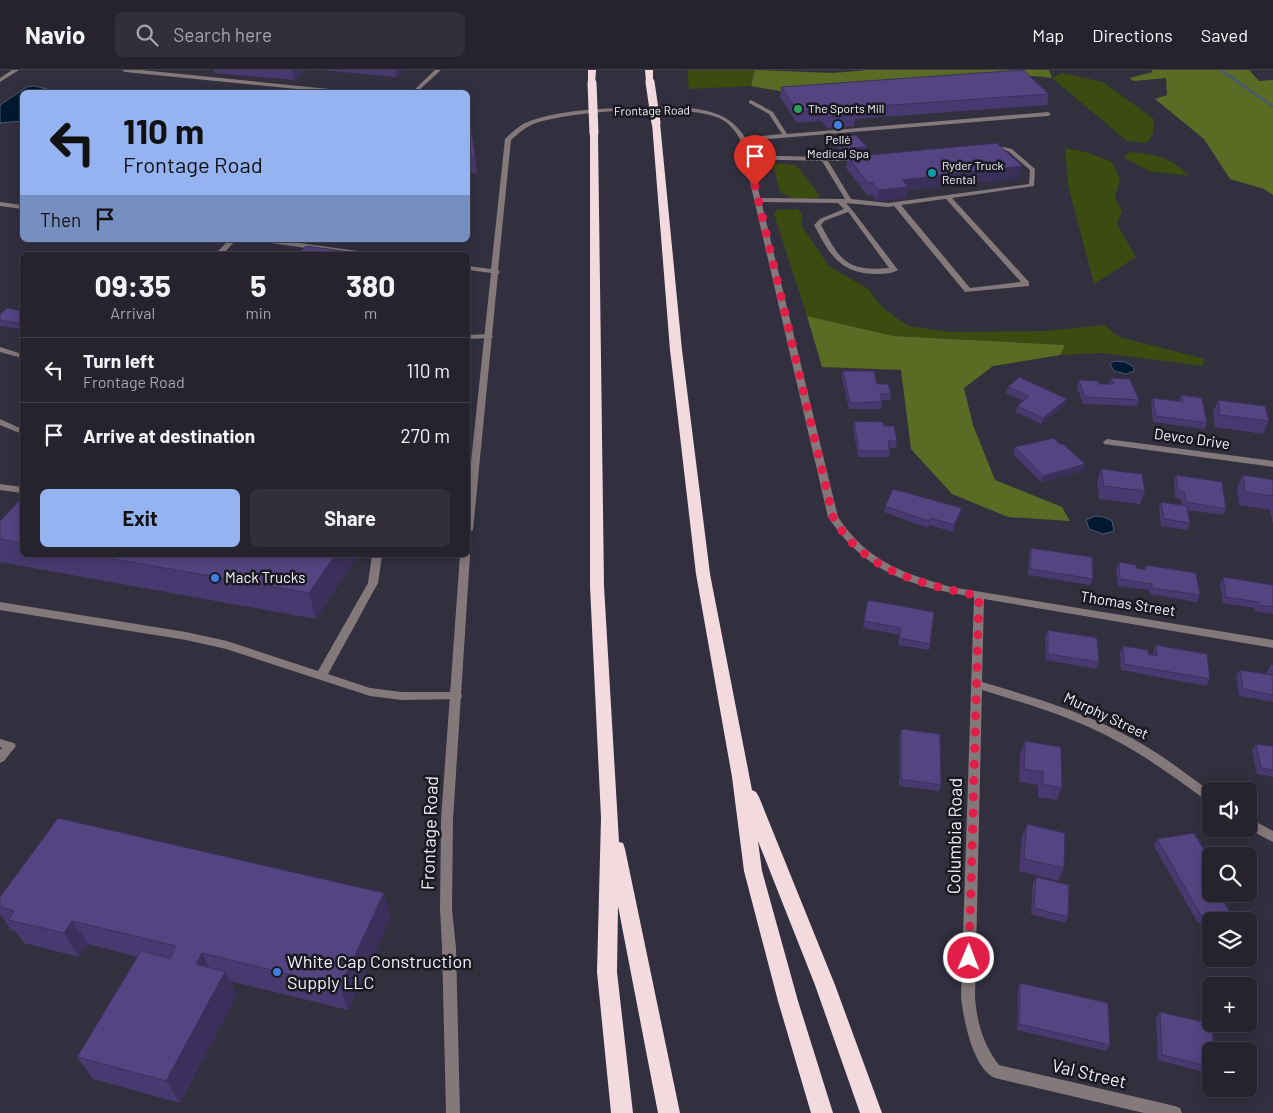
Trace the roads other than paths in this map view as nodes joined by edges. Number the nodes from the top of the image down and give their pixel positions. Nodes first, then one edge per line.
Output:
1 (16, 70) edge
2 (125, 70) edge
3 (438, 70) edge
4 (592, 70) edge
5 (648, 70) edge
6 (0, 80) edge
7 (320, 90) edge
8 (416, 90) edge
9 (751, 102) dead end
10 (1048, 114) dead end
11 (786, 136) junction
12 (743, 139) junction
13 (981, 146) edge
14 (874, 157) edge
15 (747, 158) junction
16 (824, 159) junction
17 (948, 198) junction
18 (759, 200) junction
19 (840, 201) junction
20 (849, 201) junction
21 (0, 204) edge
22 (896, 204) junction
23 (20, 207) edge
24 (848, 210) junction
25 (231, 242) edge
26 (278, 242) edge
27 (315, 247) junction
28 (222, 252) edge
29 (311, 252) edge
30 (351, 252) edge
31 (470, 268) edge
32 (496, 272) junction
33 (489, 336) junction
34 (470, 337) edge
35 (0, 349) edge
36 (20, 355) edge
37 (0, 422) edge
38 (20, 431) edge
39 (1107, 442) dead end
40 (1273, 464) edge
41 (0, 487) edge
42 (470, 489) edge
43 (20, 490) edge
44 (377, 557) edge
45 (464, 557) edge
46 (979, 596) junction
47 (0, 606) edge
48 (1273, 644) edge
49 (321, 676) junction
50 (976, 684) junction
51 (457, 696) junction
52 (0, 743) edge
53 (0, 758) edge
54 (742, 777) junction
55 (1202, 792) edge
56 (610, 818) junction
57 (1257, 828) edge
58 (1273, 837) edge
59 (995, 1072) joint
60 (453, 1113) edge
61 (622, 1113) edge
62 (669, 1113) edge
63 (822, 1113) edge
64 (871, 1113) edge
65 (1175, 1113) edge

1 - 6 street
2 - 7 street
3 - 8 street
4 - 56 highway, bridge
5 - 54 highway, bridge
9 - 11 street
10 - 11 street
11 - 12 street
12 - 15 street, Frontage Road
12 - 32 street, Frontage Road
13 - 17 street
14 - 16 street
15 - 16 street
15 - 18 street, Frontage Road
16 - 20 street
17 - 22 street
17 - 22 street
18 - 19 street
18 - 46 street, Frontage Road
19 - 20 street
19 - 24 street
20 - 22 street
21 - 23 street
24 - 24 street
25 - 28 street
26 - 27 street
27 - 29 street
27 - 30 street
31 - 32 street
32 - 33 street, Frontage Road
33 - 34 street
33 - 42 street, Frontage Road
35 - 36 street
37 - 38 street
39 - 40 street, Devco Drive
41 - 43 street
44 - 49 street
45 - 51 street, Frontage Road
46 - 48 street, Thomas Street
46 - 50 street, Columbia Road
47 - 49 street
49 - 51 street
50 - 55 street, Murphy Street
50 - 59 street, Columbia Road
51 - 60 street, Frontage Road
52 - 53 street
54 - 63 highway
54 - 64 highway
56 - 61 highway
56 - 62 highway
57 - 58 street
59 - 65 street, Val Street

